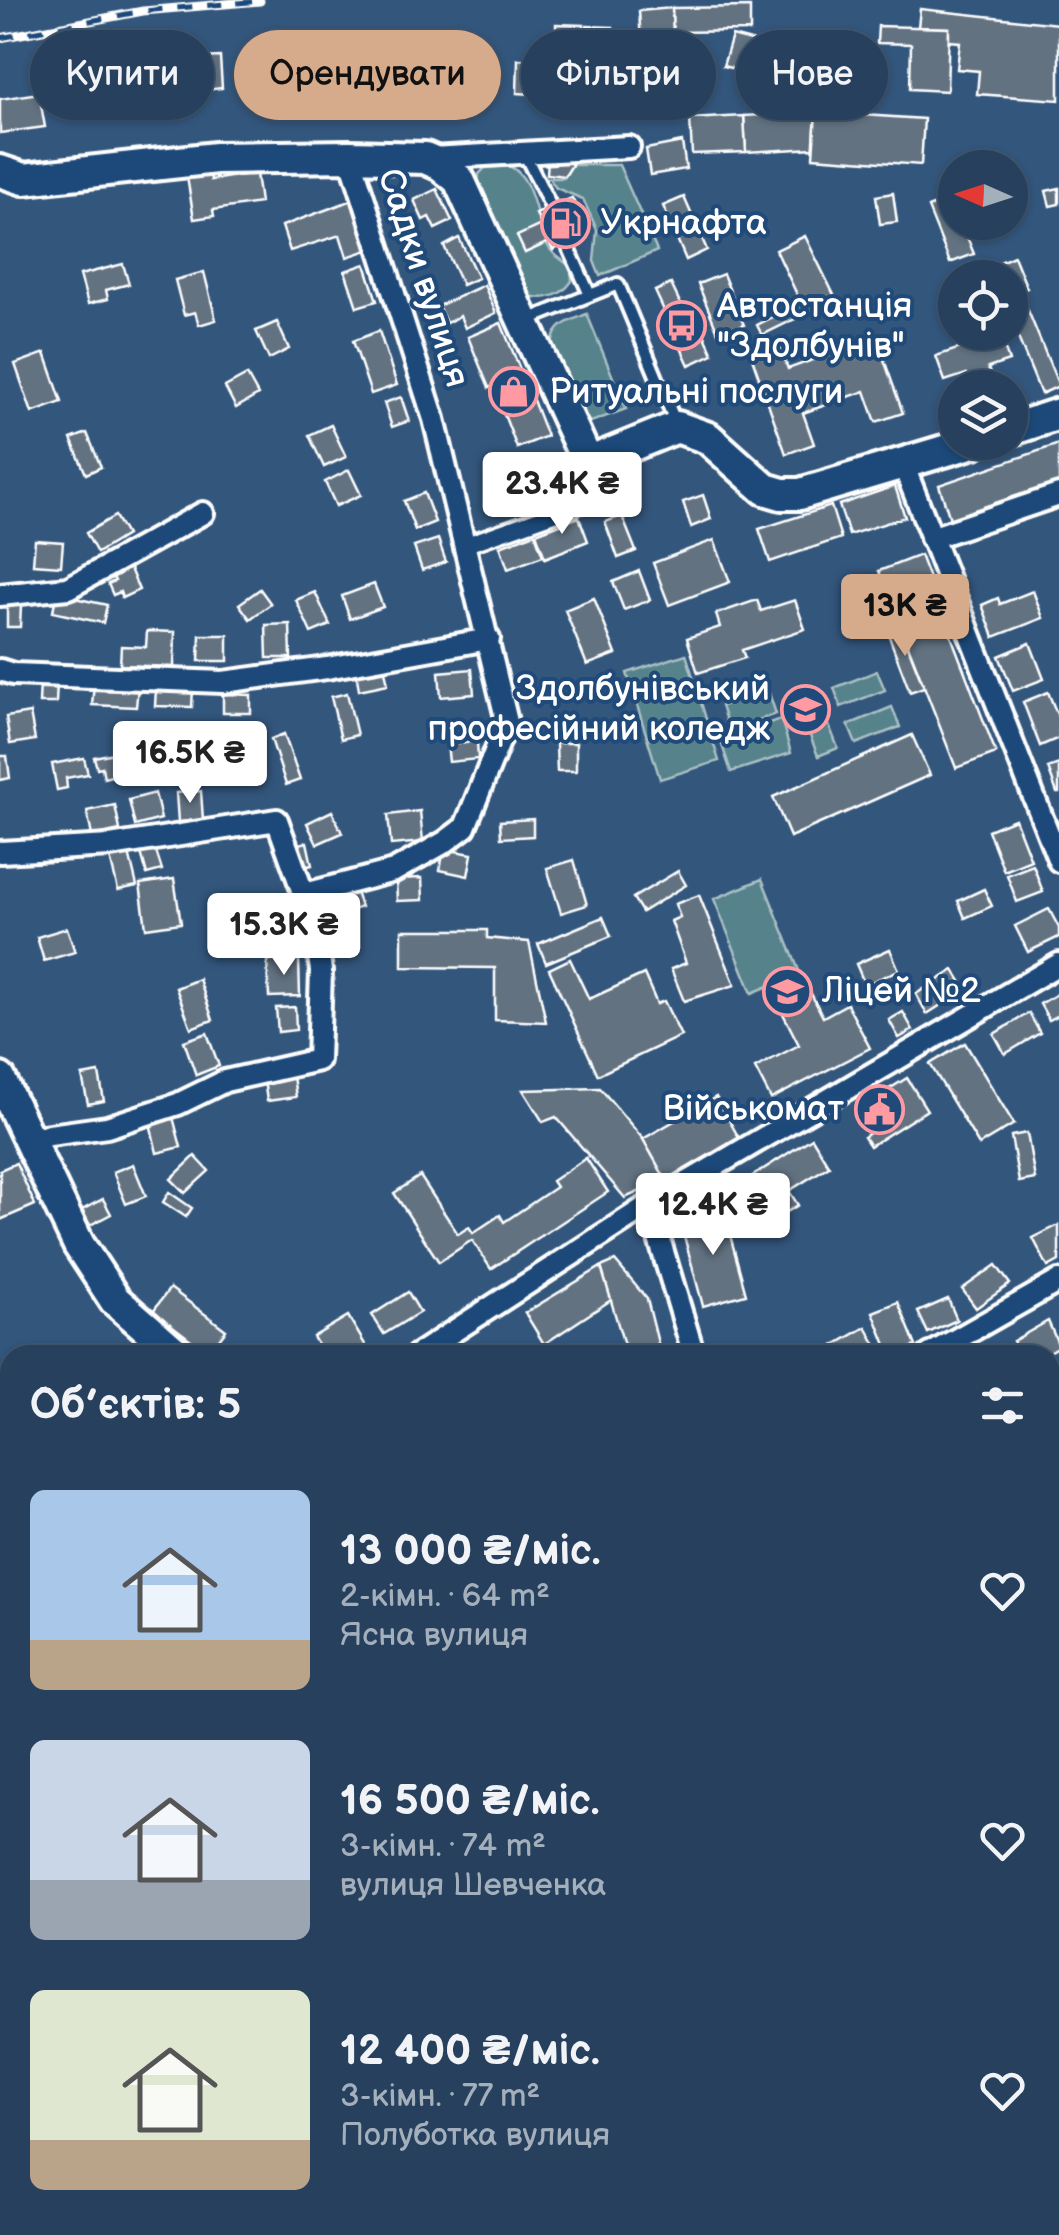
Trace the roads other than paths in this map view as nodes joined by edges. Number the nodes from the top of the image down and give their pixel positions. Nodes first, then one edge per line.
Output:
1 (629, 147) dead end
2 (525, 155) junction
3 (350, 156) junction
4 (425, 158) junction
5 (0, 171) edge
6 (551, 207) dead end
7 (567, 244) dead end
8 (590, 295) junction
9 (524, 322) junction
10 (1059, 414) edge
11 (1028, 424) edge
12 (677, 426) junction
13 (938, 453) edge
14 (588, 463) junction
15 (902, 464) junction
16 (1059, 495) edge
17 (203, 513) dead end
18 (932, 538) junction
19 (465, 545) junction
20 (0, 595) edge
21 (489, 639) junction
22 (0, 670) edge
23 (0, 852) edge
24 (1059, 861) edge
25 (305, 894) junction
26 (1059, 964) edge
27 (0, 1079) edge
28 (28, 1138) junction
29 (649, 1205) junction
30 (1059, 1281) edge
31 (167, 1345) edge
32 (432, 1345) edge
33 (691, 1345) edge
34 (947, 1345) edge

1 - 2 street
2 - 4 street
2 - 6 lane
3 - 4 main road
3 - 5 main road
3 - 19 street, Садки вулиця
4 - 9 main road
7 - 8 lane
8 - 9 lane
8 - 12 lane
9 - 14 main road
10 - 11 main road
12 - 14 main road
12 - 15 main road
13 - 15 main road
14 - 19 street
15 - 18 street
16 - 18 street
17 - 20 street
18 - 24 street
19 - 21 street, Садки вулиця
21 - 22 street
21 - 25 street, Садки вулиця
23 - 25 street
25 - 28 street
26 - 29 street
27 - 28 main road
28 - 31 main road
29 - 32 street
29 - 33 street
30 - 34 street

